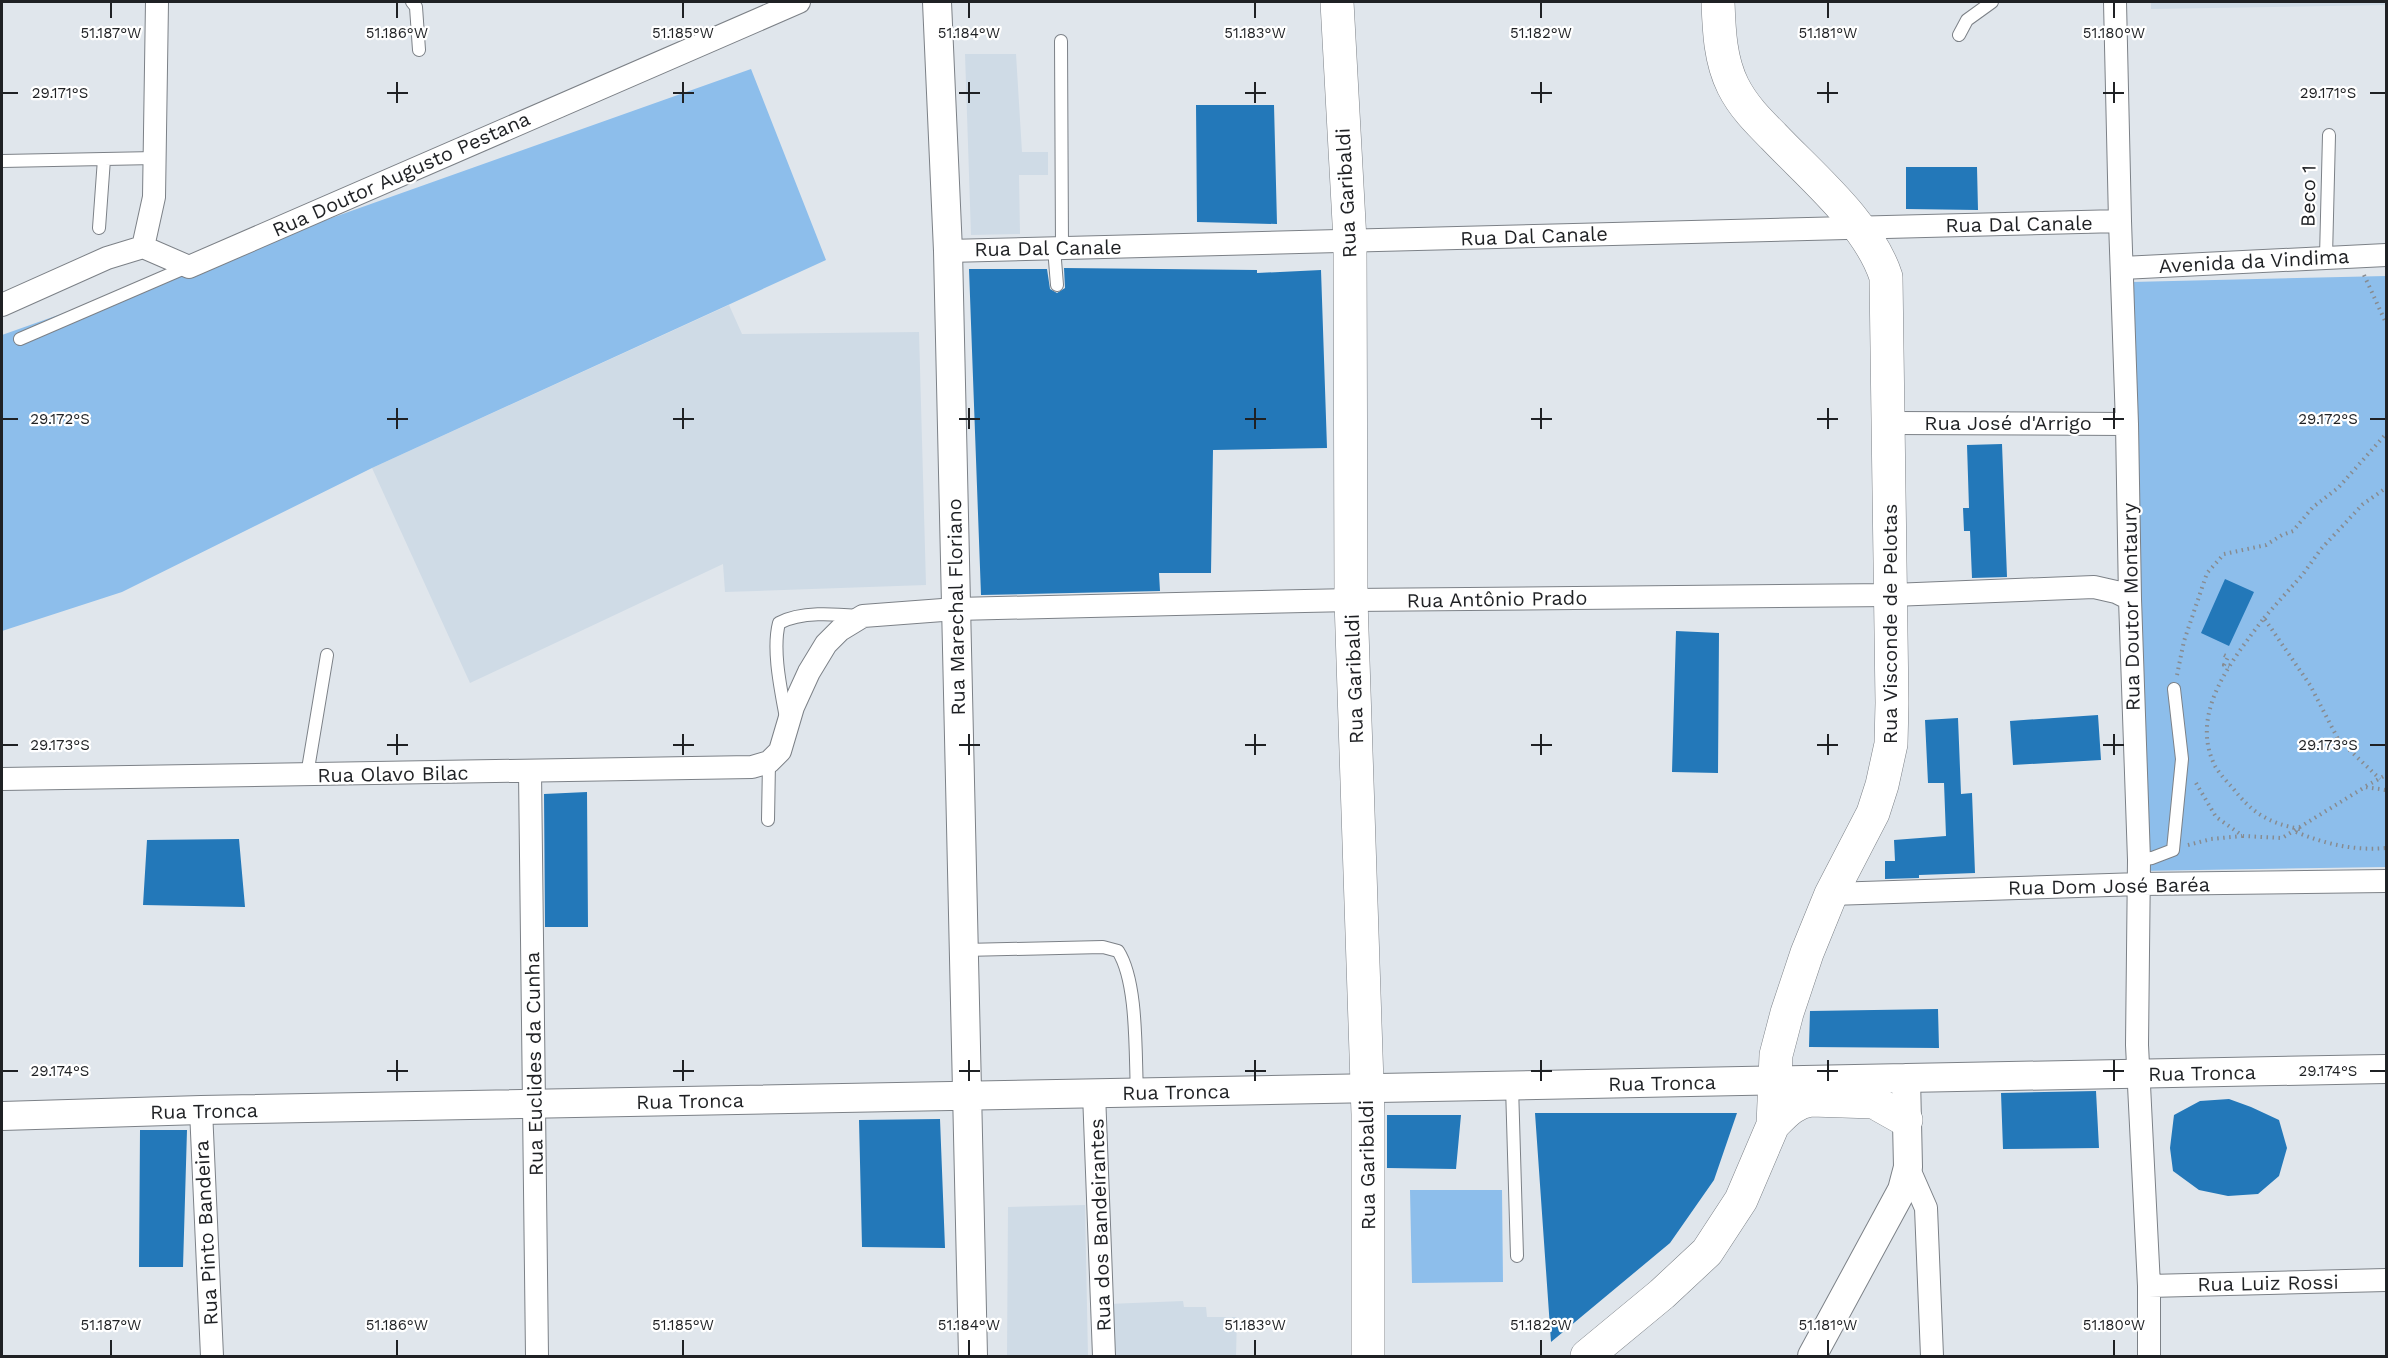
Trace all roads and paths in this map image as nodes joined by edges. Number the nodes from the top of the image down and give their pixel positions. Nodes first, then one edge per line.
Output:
1 (157, 2) edge
2 (412, 2) edge
3 (799, 2) edge
4 (937, 2) edge
5 (1337, 2) edge
6 (1719, 2) edge
7 (1992, 2) edge
8 (2115, 2) edge
9 (1959, 35) dead end
10 (1060, 41) dead end
11 (419, 50) dead end
12 (2329, 135) dead end
13 (104, 159) junction
14 (155, 159) junction
15 (2, 161) edge
16 (2120, 221) junction
17 (99, 228) dead end
18 (1860, 228) junction
19 (1350, 241) junction
20 (143, 247) junction
21 (1058, 248) junction
22 (948, 251) junction
23 (2386, 255) edge
24 (2354, 256) junction
25 (2326, 257) junction
26 (189, 267) junction
27 (2122, 268) junction
28 (1057, 285) dead end
29 (2, 305) edge
30 (2386, 323) edge
31 (20, 339) dead end
32 (1889, 423) junction
33 (2127, 424) junction
34 (2386, 434) edge
35 (2386, 488) edge
36 (1892, 595) junction
37 (2130, 599) junction
38 (1352, 600) junction
39 (956, 609) junction
40 (863, 616) junction
41 (2264, 618) junction
42 (327, 655) dead end
43 (2224, 655) dead end
44 (2229, 667) junction
45 (2174, 690) joint
46 (788, 725) junction
47 (774, 756) junction
48 (2182, 759) junction
49 (530, 772) junction
50 (307, 775) junction
51 (2386, 775) edge
52 (2, 779) edge
53 (2380, 779) junction
54 (2365, 787) junction
55 (2386, 790) edge
56 (768, 820) dead end
57 (2297, 830) junction
58 (2244, 836) junction
59 (2386, 848) edge
60 (2173, 850) junction
61 (2139, 860) junction
62 (2386, 881) edge
63 (2140, 884) junction
64 (1831, 894) junction
65 (964, 950) junction
66 (2386, 1069) edge
67 (2139, 1074) junction
68 (1906, 1078) junction
69 (1774, 1081) junction
70 (1512, 1086) junction
71 (1367, 1088) junction
72 (1137, 1092) junction
73 (1094, 1093) junction
74 (967, 1096) junction
75 (534, 1104) junction
76 (201, 1110) junction
77 (2, 1116) edge
78 (1906, 1120) junction
79 (1773, 1125) junction
80 (1908, 1167) junction
81 (1516, 1256) dead end
82 (2386, 1280) edge
83 (2149, 1286) junction
84 (212, 1356) edge
85 (537, 1356) edge
86 (973, 1356) edge
87 (1104, 1356) edge
88 (1368, 1356) edge
89 (1587, 1356) edge
90 (1812, 1356) edge
91 (1932, 1356) edge
92 (2149, 1356) edge

1 - 14 street
2 - 11 lane
3 - 26 street, Rua Doutor Augusto Pestana
4 - 22 street, Rua Marechal Floriano
5 - 19 main road, Rua Garibaldi
6 - 18 main road, Rua Visconde de Pelotas
7 - 9 lane
8 - 16 street, Rua Doutor Montaury
10 - 21 lane
12 - 25 lane, Beco 1
13 - 14 lane
13 - 15 lane
13 - 17 lane
14 - 20 street
16 - 18 street, Rua Dal Canale
16 - 27 street, Rua Doutor Montaury
18 - 19 street, Rua Dal Canale
18 - 32 main road, Rua Visconde de Pelotas
19 - 21 street, Rua Dal Canale
19 - 38 main road, Rua Garibaldi
20 - 26 street
20 - 29 street
21 - 22 street, Rua Dal Canale
21 - 28 lane
22 - 39 street, Rua Marechal Floriano
23 - 24 street, Avenida da Vindima
24 - 25 street, Avenida da Vindima
24 - 30 path
25 - 27 street, Avenida da Vindima
26 - 31 lane
27 - 33 street, Rua Doutor Montaury
32 - 33 street, Rua José d'Arrigo
32 - 36 main road, Rua Visconde de Pelotas
33 - 37 street, Rua Doutor Montaury
34 - 45 path
35 - 41 path
36 - 37 street, Rua Antônio Prado
36 - 38 street, Rua Antônio Prado
36 - 64 main road, Rua Visconde de Pelotas
37 - 61 street, Rua Doutor Montaury
38 - 39 street, Rua Antônio Prado
38 - 71 main road, Rua Garibaldi
39 - 40 street, Rua Antônio Prado
39 - 65 street, Rua Marechal Floriano
40 - 46 street, Rua Antônio Prado
40 - 46 lane, Rua Antônio Prado
41 - 44 path
41 - 53 path
42 - 50 lane
43 - 44 path
44 - 57 path
45 - 48 lane
46 - 47 street, Rua Antônio Prado
47 - 49 street, Rua Olavo Bilac
47 - 56 lane
48 - 58 path
48 - 60 lane
49 - 50 street, Rua Olavo Bilac
49 - 75 street, Rua Euclides da Cunha
50 - 52 street, Rua Olavo Bilac
51 - 53 path
53 - 54 path
54 - 55 path
54 - 57 path
57 - 58 path
57 - 59 path
58 - 60 path
60 - 61 lane
61 - 63 street, Rua Doutor Montaury
62 - 63 street, Rua Dom José Baréa
63 - 64 street, Rua Dom José Baréa
63 - 67 street, Rua Doutor Montaury
64 - 69 main road, Rua Visconde de Pelotas
65 - 72 lane
65 - 74 street, Rua Marechal Floriano
66 - 67 street, Rua Tronca
67 - 68 street, Rua Tronca
67 - 83 street, Rua Doutor Montaury
68 - 69 street, Rua Tronca
68 - 78 street
69 - 70 street, Rua Tronca
69 - 79 main road, Rua Visconde de Pelotas
70 - 71 street, Rua Tronca
70 - 81 lane
71 - 72 street, Rua Tronca
71 - 88 main road, Rua Garibaldi
72 - 73 street, Rua Tronca
73 - 74 street, Rua Tronca
73 - 87 street, Rua dos Bandeirantes
74 - 75 street, Rua Tronca
74 - 86 street, Rua Marechal Floriano
75 - 76 street, Rua Tronca
75 - 85 street, Rua Euclides da Cunha
76 - 77 street, Rua Tronca
76 - 84 street, Rua Pinto Bandeira
78 - 79 main road
78 - 80 street
79 - 89 main road, Rua Visconde de Pelotas
80 - 90 street
80 - 91 street
82 - 83 street, Rua Luiz Rossi
83 - 92 street, Rua Doutor Montaury

